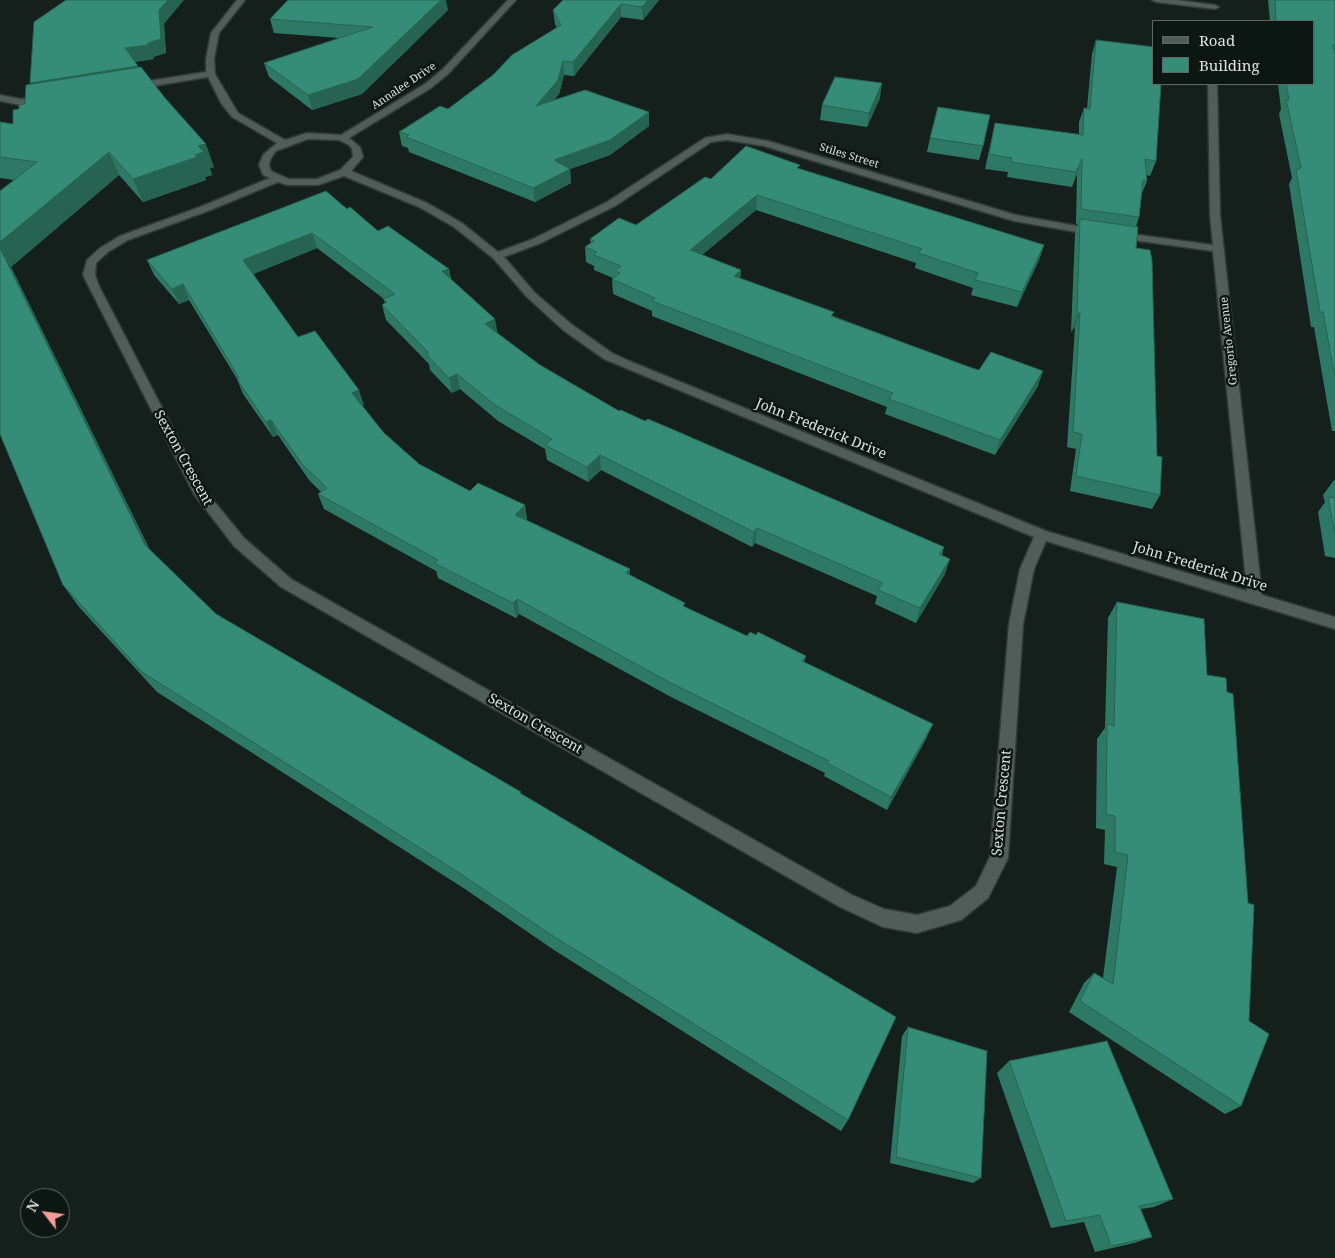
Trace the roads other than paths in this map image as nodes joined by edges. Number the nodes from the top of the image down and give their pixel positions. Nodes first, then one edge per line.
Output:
1 (241, 0) edge
2 (512, 0) edge
3 (1156, 0) edge
4 (1215, 7) edge
5 (211, 74) junction
6 (1213, 85) edge
7 (124, 88) edge
8 (0, 98) edge
9 (56, 99) edge
10 (342, 138) junction
11 (284, 142) junction
12 (344, 172) junction
13 (276, 179) junction
14 (1220, 250) junction
15 (497, 256) junction
16 (1042, 535) junction
17 (1255, 599) junction
18 (1335, 623) edge

1 - 5 street
2 - 10 street, Annalee Drive
3 - 4 street
5 - 7 street
5 - 11 street
6 - 14 street, Gregorio Avenue
8 - 9 street
10 - 11 street
10 - 12 street
11 - 13 street
12 - 13 street
12 - 15 street, John Frederick Drive
13 - 16 street, Sexton Crescent
14 - 15 street, Stiles Street
14 - 17 street, Gregorio Avenue
15 - 16 street, John Frederick Drive
16 - 17 street, John Frederick Drive
17 - 18 street, John Frederick Drive

